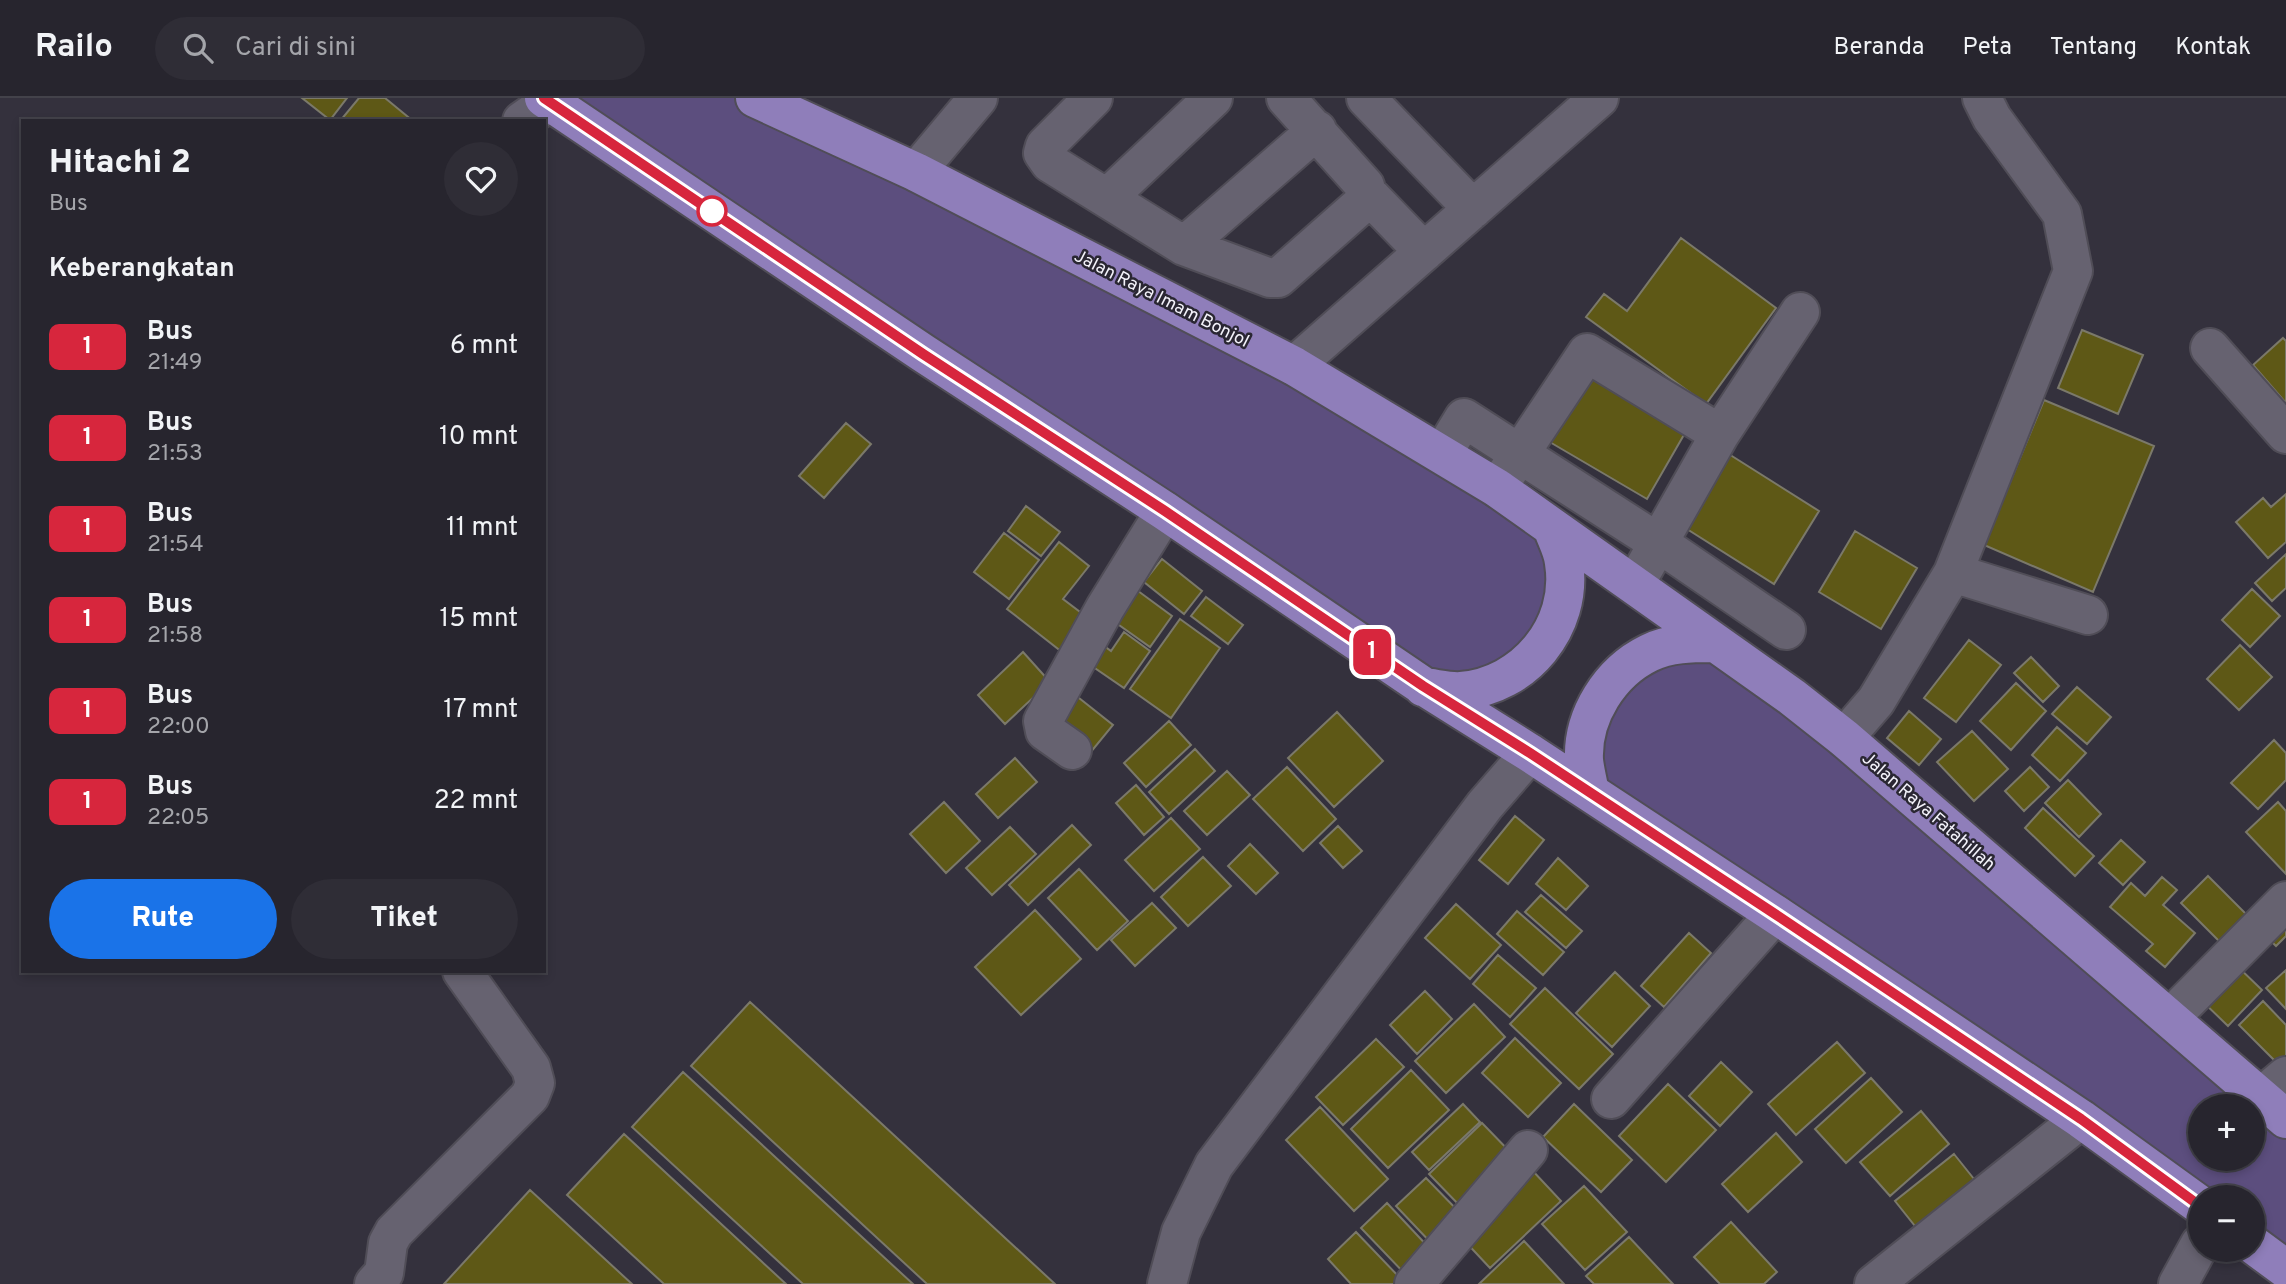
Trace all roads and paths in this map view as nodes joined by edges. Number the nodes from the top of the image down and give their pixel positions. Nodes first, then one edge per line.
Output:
1 (755, 98) edge
2 (978, 98) edge
3 (1093, 98) edge
4 (1213, 98) edge
5 (1286, 98) edge
6 (1366, 98) edge
7 (1599, 98) edge
8 (1982, 98) edge
9 (538, 107) edge
10 (1317, 130) junction
11 (916, 172) junction
12 (1367, 194) junction
13 (1107, 198) junction
14 (1473, 209) junction
15 (1184, 246) junction
16 (1424, 252) junction
17 (1800, 312) dead end
18 (2210, 348) dead end
19 (1294, 366) junction
20 (1720, 434) junction
21 (2286, 434) edge
22 (1442, 454) junction
23 (1520, 454) junction
24 (1497, 488) junction
25 (1165, 511) junction
26 (1552, 527) junction
27 (1657, 542) junction
28 (1953, 573) junction
29 (1635, 584) junction
30 (2088, 615) dead end
31 (1786, 630) dead end
32 (1714, 643) junction
33 (1423, 686) junction
34 (1844, 738) junction
35 (1072, 750) dead end
36 (1530, 753) junction
37 (1590, 792) junction
38 (2286, 901) edge
39 (1775, 914) junction
40 (463, 973) edge
41 (2170, 1018) junction
42 (2278, 1097) edge
43 (1611, 1099) dead end
44 (2081, 1119) junction
45 (1528, 1150) dead end
46 (2188, 1197) edge
47 (2265, 1254) edge
48 (2190, 1262) edge
49 (2286, 1269) edge
50 (374, 1284) edge
51 (1167, 1284) edge
52 (1414, 1284) edge
53 (1874, 1284) edge
54 (2178, 1284) edge

1 - 11 highway, Jalan Raya Imam Bonjol
2 - 11 street
3 - 13 street
4 - 13 street
5 - 10 street
6 - 14 street
7 - 14 street
8 - 28 street
9 - 25 highway
10 - 12 street
10 - 15 street
11 - 19 highway, Jalan Raya Imam Bonjol
12 - 15 street
12 - 16 street
13 - 15 street
14 - 16 street
16 - 19 street
17 - 20 street
18 - 21 street
19 - 22 highway, Jalan Raya Imam Bonjol
20 - 23 street
20 - 27 street
22 - 23 street
22 - 24 highway, Jalan Raya Imam Bonjol
23 - 24 street
23 - 27 street
24 - 26 highway, Jalan Raya Imam Bonjol
25 - 33 highway
25 - 35 street
26 - 29 highway, Jalan Raya Fatahillah
26 - 33 highway
27 - 29 street
27 - 31 street
28 - 30 street
28 - 34 street
29 - 32 highway, Jalan Raya Fatahillah
32 - 34 highway, Jalan Raya Fatahillah
32 - 37 highway
33 - 36 highway
34 - 41 highway, Jalan Raya Fatahillah
36 - 37 highway
36 - 51 street
37 - 39 highway
38 - 41 street
39 - 43 street
39 - 44 highway
40 - 50 street
41 - 42 highway, Jalan Raya Fatahillah
44 - 46 highway
44 - 53 street
45 - 52 street
47 - 49 highway
48 - 54 street

